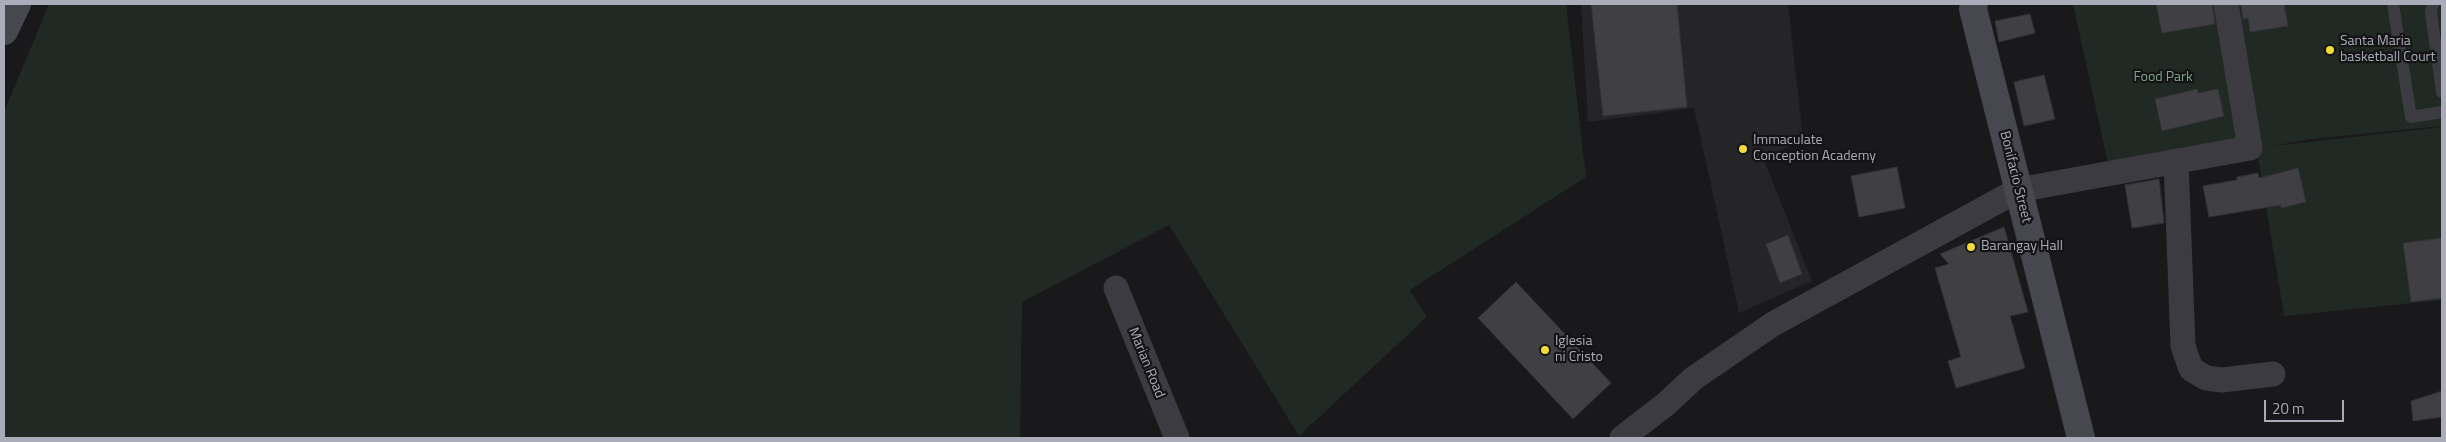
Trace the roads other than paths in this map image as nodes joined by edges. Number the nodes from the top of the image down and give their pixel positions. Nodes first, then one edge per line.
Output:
1 (18, 4) edge
2 (1974, 4) edge
3 (2226, 4) edge
4 (2393, 4) edge
5 (2433, 4) edge
6 (4, 32) edge
7 (2442, 92) edge
8 (2442, 112) edge
9 (2176, 162) junction
10 (2018, 190) junction
11 (1116, 288) dead end
12 (2273, 374) dead end
13 (1171, 437) edge
14 (1622, 438) edge
15 (2081, 438) edge

1 - 6 street
2 - 10 street, Bonifacio Street
3 - 9 street
4 - 8 lane
5 - 7 lane
9 - 10 street
9 - 12 street
10 - 14 street
10 - 15 street, Bonifacio Street
11 - 13 street, Marian Road

